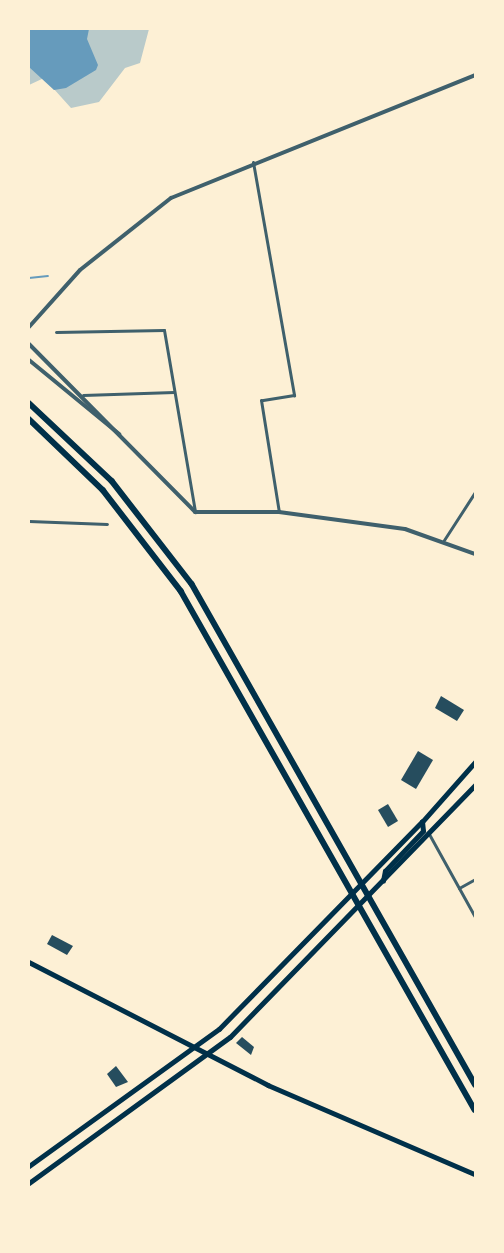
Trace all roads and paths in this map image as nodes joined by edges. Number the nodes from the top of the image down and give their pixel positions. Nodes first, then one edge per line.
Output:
1 (475, 74) edge
2 (254, 162) junction
3 (29, 327) edge
4 (56, 332) dead end
5 (29, 344) edge
6 (29, 360) edge
7 (174, 392) junction
8 (83, 395) junction
9 (29, 403) edge
10 (29, 419) edge
11 (129, 441) junction
12 (475, 492) edge
13 (195, 512) junction
14 (279, 512) junction
15 (29, 517) edge
16 (30, 521) edge
17 (107, 524) dead end
18 (444, 540) junction
19 (475, 554) edge
20 (475, 762) edge
21 (475, 785) edge
22 (422, 822) junction
23 (429, 834) junction
24 (475, 879) edge
25 (383, 881) junction
26 (459, 888) junction
27 (475, 917) edge
28 (29, 962) edge
29 (196, 1047) junction
30 (209, 1054) junction
31 (475, 1084) edge
32 (475, 1110) edge
33 (29, 1166) edge
34 (475, 1174) edge
35 (29, 1183) edge

1 - 2 street
2 - 3 street
2 - 14 street
4 - 7 street
5 - 8 street
6 - 11 street
7 - 8 street
7 - 13 street
8 - 11 street
9 - 31 highway
10 - 32 highway
11 - 13 street
12 - 18 street
13 - 14 street
14 - 18 street
15 - 16 street
16 - 17 street
18 - 19 street
20 - 22 main road
21 - 23 main road
22 - 25 main road
22 - 29 main road
23 - 25 main road
23 - 26 street
24 - 26 street
25 - 30 main road
26 - 27 street
28 - 29 main road
29 - 30 main road
29 - 33 main road
30 - 34 main road
30 - 35 main road

